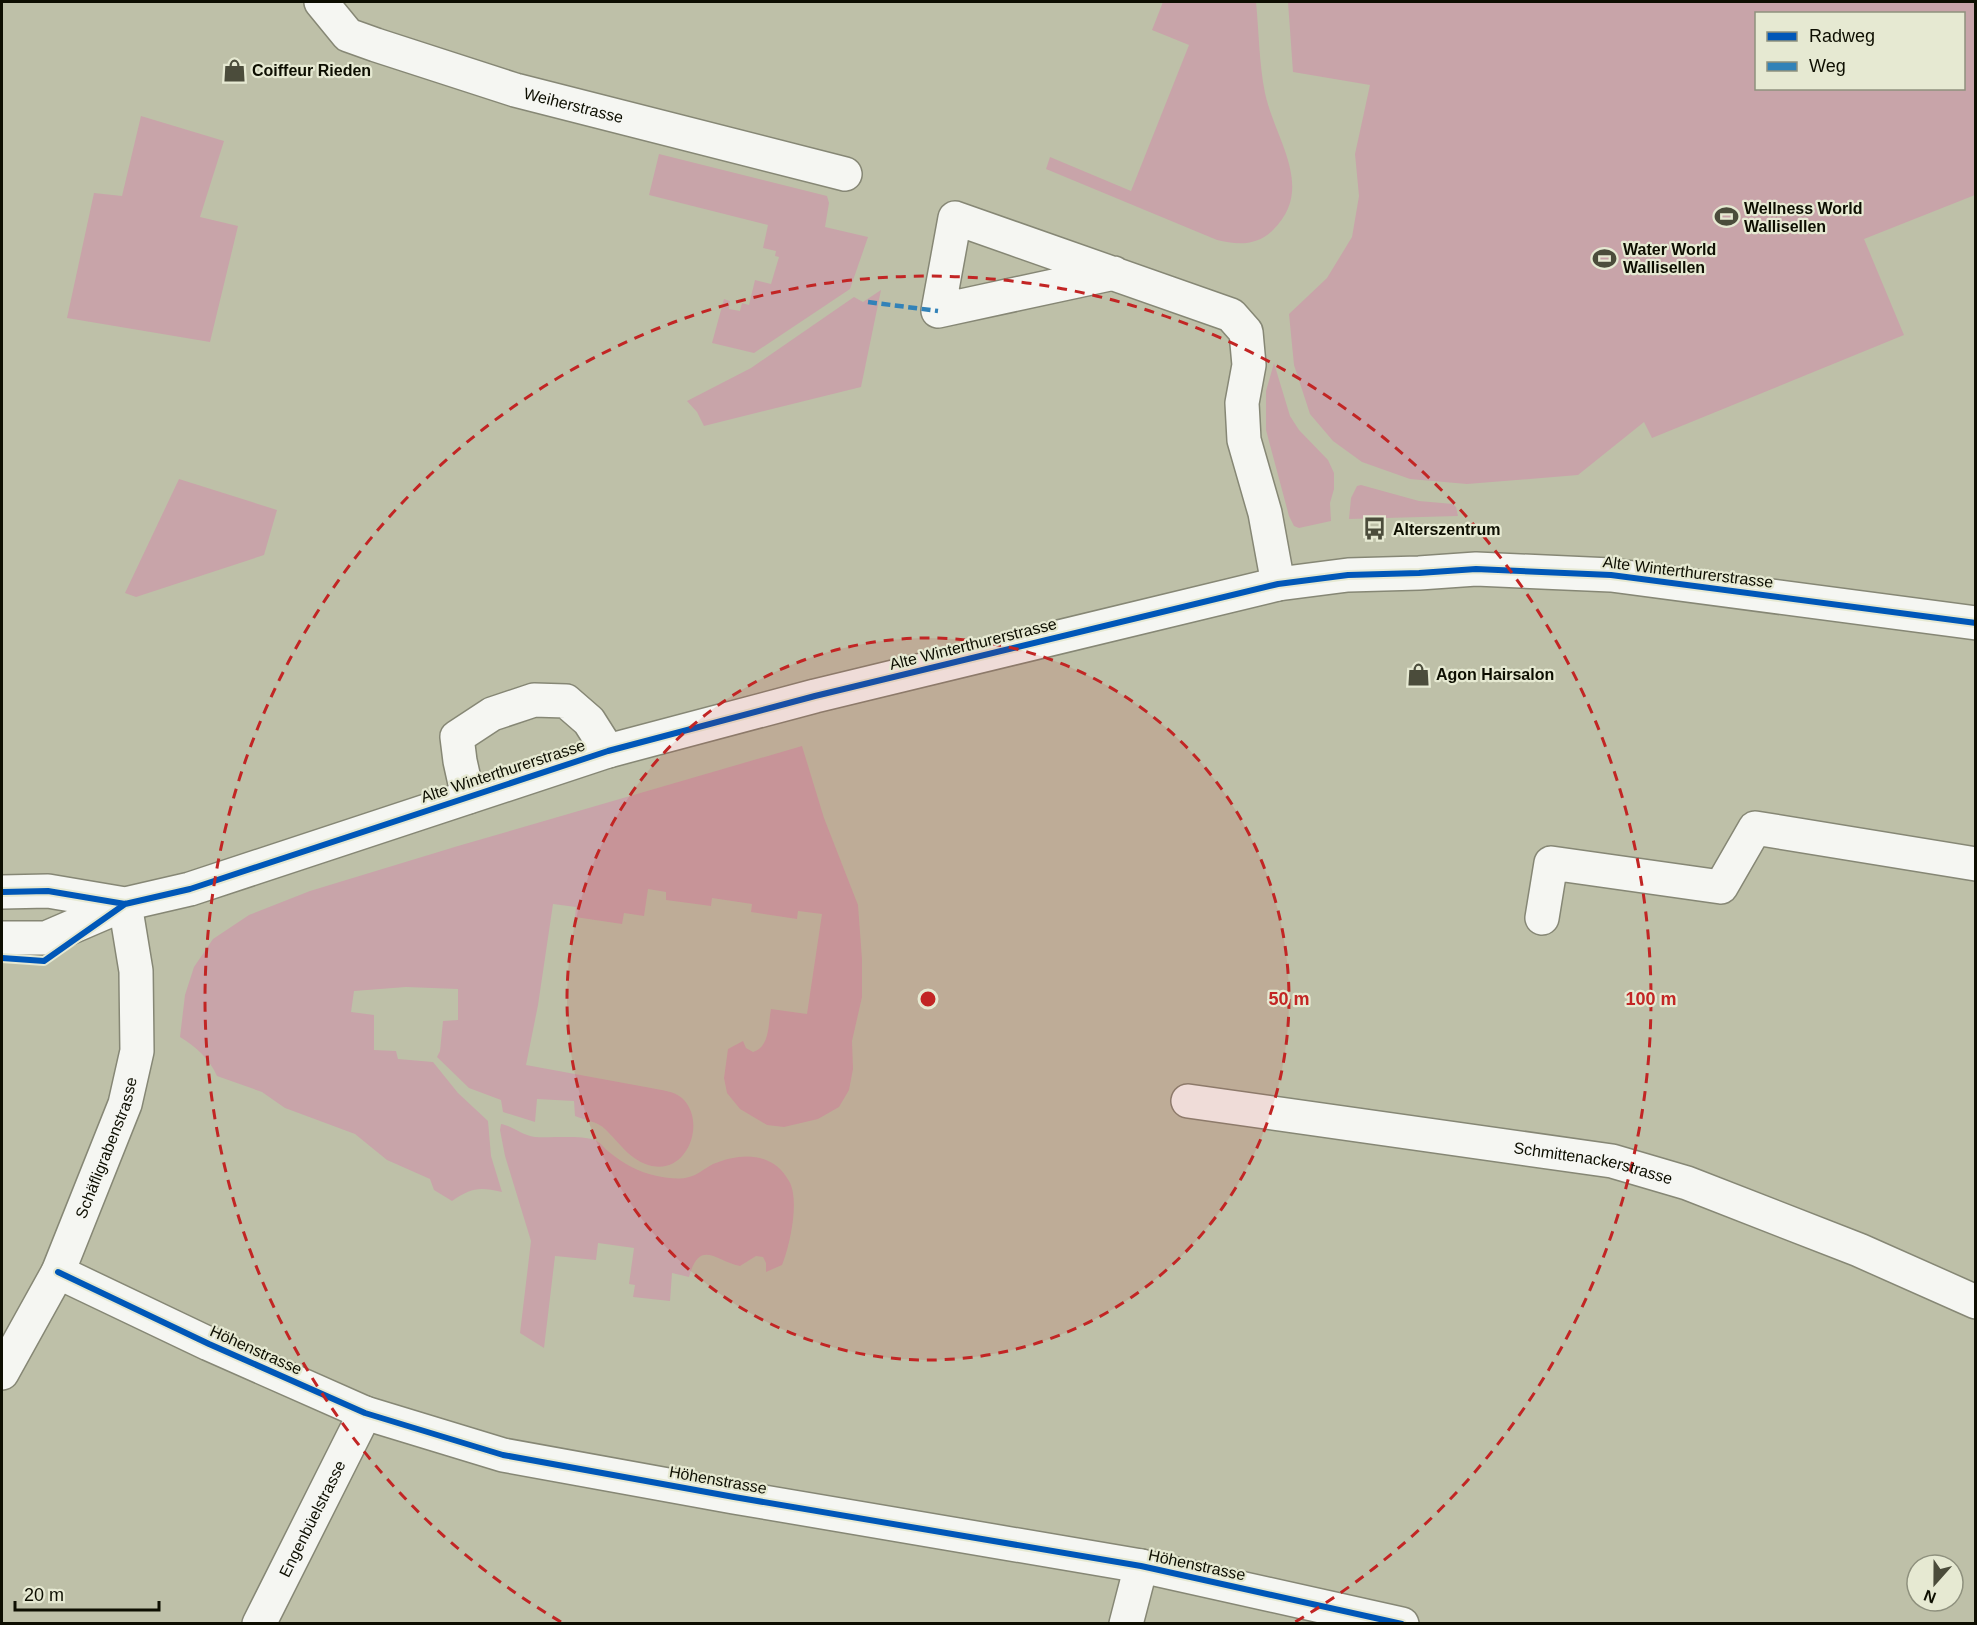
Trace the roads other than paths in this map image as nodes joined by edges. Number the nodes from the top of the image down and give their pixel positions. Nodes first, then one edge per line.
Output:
1 (321, 2) edge
2 (845, 174) dead end
3 (1114, 273) junction
4 (1278, 584) junction
5 (1976, 623) edge
6 (608, 751) junction
7 (468, 797) junction
8 (1976, 864) edge
9 (2, 891) edge
10 (125, 904) junction
11 (1542, 918) dead end
12 (2, 938) edge
13 (1188, 1101) dead end
14 (58, 1272) junction
15 (1976, 1302) edge
16 (2, 1373) edge
17 (365, 1413) junction
18 (1141, 1566) junction
19 (259, 1623) edge
20 (1126, 1623) edge
21 (1402, 1623) edge

1 - 2 street, Weiherstrasse
3 - 3 street
3 - 4 street
4 - 5 street, Alte Winterthurerstrasse
4 - 6 street, Alte Winterthurerstrasse
6 - 7 street, Alte Winterthurerstrasse
6 - 7 street
7 - 10 street, Alte Winterthurerstrasse
8 - 11 street
9 - 10 street, Alte Winterthurerstrasse
10 - 12 street, Alte Winterthurerstrasse
10 - 14 street, Schäfligrabenstrasse
13 - 15 street, Schmittenackerstrasse
14 - 16 street, Schäfligrabenstrasse
14 - 17 street, Höhenstrasse
17 - 18 street, Höhenstrasse
17 - 19 street, Engenbüelstrasse
18 - 20 street
18 - 21 street, Höhenstrasse

